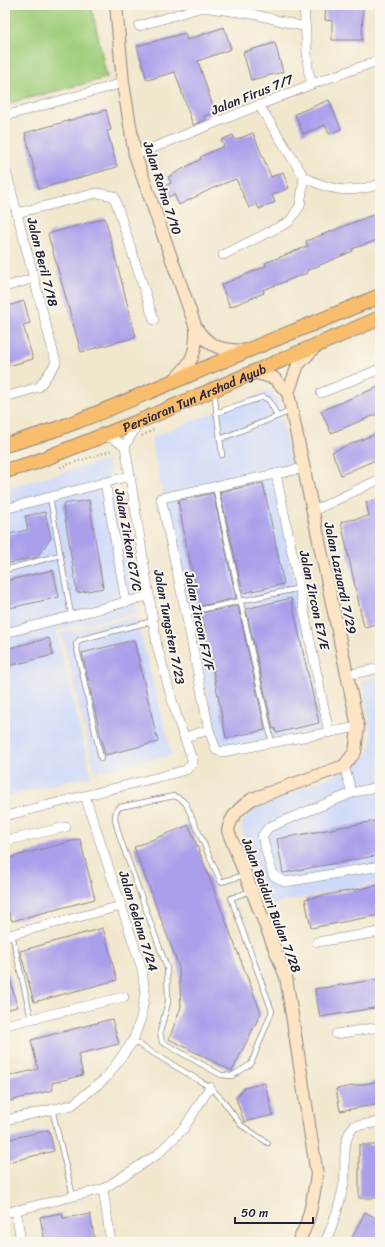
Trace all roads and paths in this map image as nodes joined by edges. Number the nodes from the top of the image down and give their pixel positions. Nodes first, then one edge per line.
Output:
1 (116, 5) edge
2 (304, 5) edge
3 (138, 26) dead end
4 (305, 27) junction
5 (380, 60) edge
6 (123, 83) junction
7 (312, 84) junction
8 (259, 105) junction
9 (5, 116) edge
10 (135, 155) junction
11 (5, 167) edge
12 (304, 178) junction
13 (380, 184) edge
14 (17, 213) junction
15 (223, 255) dead end
16 (34, 278) junction
17 (5, 287) edge
18 (380, 296) edge
19 (380, 318) edge
20 (154, 320) dead end
21 (196, 328) junction
22 (319, 344) junction
23 (247, 351) junction
24 (380, 369) edge
25 (253, 372) junction
26 (171, 382) junction
27 (213, 389) junction
28 (288, 393) junction
29 (322, 393) dead end
30 (5, 397) edge
31 (292, 411) junction
32 (216, 413) junction
33 (277, 416) junction
34 (140, 421) junction
35 (103, 436) junction
36 (220, 439) junction
37 (5, 445) edge
38 (125, 446) junction
39 (222, 455) dead end
40 (304, 468) junction
41 (5, 470) edge
42 (276, 474) junction
43 (130, 476) junction
44 (380, 478) edge
45 (105, 482) junction
46 (215, 486) junction
47 (50, 497) junction
48 (5, 509) edge
49 (313, 511) junction
50 (60, 555) junction
51 (5, 570) edge
52 (300, 588) junction
53 (149, 596) junction
54 (241, 601) junction
55 (126, 602) junction
56 (186, 613) junction
57 (71, 615) junction
58 (153, 621) junction
59 (5, 633) edge
60 (380, 668) edge
61 (347, 675) junction
62 (380, 694) edge
63 (380, 698) edge
64 (358, 727) junction
65 (209, 730) junction
66 (329, 733) junction
67 (185, 737) junction
68 (272, 743) junction
69 (101, 759) dead end
70 (344, 766) junction
71 (380, 786) edge
72 (352, 793) junction
73 (85, 796) junction
74 (5, 816) edge
75 (66, 827) dead end
76 (5, 841) edge
77 (380, 866) edge
78 (246, 874) junction
79 (253, 890) junction
80 (121, 906) junction
81 (380, 932) edge
82 (8, 935) edge
83 (318, 942) dead end
84 (124, 997) dead end
85 (31, 1019) junction
86 (5, 1025) edge
87 (380, 1027) edge
88 (336, 1034) dead end
89 (133, 1041) junction
90 (210, 1087) junction
91 (52, 1110) junction
92 (5, 1120) edge
93 (380, 1122) edge
94 (268, 1142) dead end
95 (103, 1189) junction
96 (73, 1196) junction
97 (16, 1210) junction
98 (5, 1213) edge
99 (21, 1242) edge
100 (112, 1242) edge
101 (298, 1242) edge
102 (325, 1242) edge

1 - 6 street, Jalan Ratna 7/10
2 - 4 street
3 - 4 street
4 - 7 street
5 - 7 street, Jalan Firus 7/7
6 - 9 street
6 - 10 street, Jalan Ratna 7/10
7 - 8 street, Jalan Firus 7/7
8 - 10 street, Jalan Firus 7/7
8 - 12 street
10 - 21 street, Jalan Ratna 7/10
11 - 14 street, Jalan Beril 7/18
12 - 13 street
12 - 15 street
14 - 16 street, Jalan Beril 7/18
14 - 20 street
16 - 17 street
16 - 30 street, Jalan Beril 7/18
18 - 23 main road, Persiaran Tun Arshad Ayub
19 - 22 main road, Persiaran Tun Arshad Ayub
21 - 23 street, Jalan Ratna 7/10
21 - 26 street, Jalan Ratna 7/10
22 - 25 main road, Persiaran Tun Arshad Ayub
22 - 28 street
23 - 26 main road, Persiaran Tun Arshad Ayub
24 - 29 street
25 - 27 main road, Persiaran Tun Arshad Ayub
25 - 28 street
26 - 37 main road, Persiaran Tun Arshad Ayub
27 - 32 lane
27 - 34 main road, Persiaran Tun Arshad Ayub
28 - 31 street, Jalan Lazuardi 7/29
31 - 33 lane
31 - 40 street, Jalan Lazuardi 7/29
32 - 33 lane
32 - 36 lane
33 - 36 lane
34 - 35 main road, Persiaran Tun Arshad Ayub
34 - 38 street
35 - 38 street
35 - 41 main road, Persiaran Tun Arshad Ayub
36 - 39 lane
38 - 43 street, Jalan Tungsten 7/23
40 - 42 street, Jalan Zircon F7/F
40 - 49 street, Jalan Lazuardi 7/29
42 - 46 street, Jalan Zircon F7/F
42 - 52 street, Jalan Zircon E7/E
43 - 45 street
43 - 53 street, Jalan Tungsten 7/23
44 - 49 street
45 - 47 street
45 - 55 street, Jalan Zirkon C7/C
46 - 54 lane
46 - 56 street, Jalan Zircon F7/F
47 - 48 street
47 - 50 lane
49 - 61 street, Jalan Lazuardi 7/29
50 - 51 lane
50 - 57 lane
52 - 54 lane
52 - 66 street, Jalan Zircon E7/E
53 - 55 street
53 - 58 street, Jalan Tungsten 7/23
54 - 56 lane
54 - 68 lane
55 - 57 street
56 - 65 street, Jalan Zircon F7/F
57 - 59 street
58 - 67 street, Jalan Tungsten 7/23
58 - 69 lane
60 - 61 street
61 - 64 street, Jalan Lazuardi 7/29
62 - 63 street
64 - 66 street, Jalan Zircon F7/F
64 - 70 street, Jalan Lazuardi 7/29
65 - 67 street
65 - 68 street, Jalan Zircon F7/F
66 - 68 street, Jalan Zircon F7/F
67 - 73 street, Jalan Tungsten 7/23
70 - 72 street
70 - 78 street, Jalan Baiduri Bulan 7/28
71 - 72 street
72 - 77 street
73 - 74 street, Jalan Tungsten 7/23
73 - 80 street, Jalan Gelana 7/24
75 - 76 street
78 - 79 street, Jalan Baiduri Bulan 7/28
78 - 79 lane
79 - 101 street, Jalan Baiduri Bulan 7/28
80 - 82 street
80 - 89 street, Jalan Gelana 7/24
81 - 83 street
82 - 85 lane
84 - 85 street
85 - 86 street
87 - 88 street
89 - 90 lane
89 - 91 street, Jalan Gelana 7/24
90 - 94 lane
90 - 95 street
91 - 92 street, Jalan Gelana 7/24
91 - 96 lane
93 - 102 street
95 - 96 street
95 - 100 street
96 - 97 street
97 - 98 street
97 - 99 street

